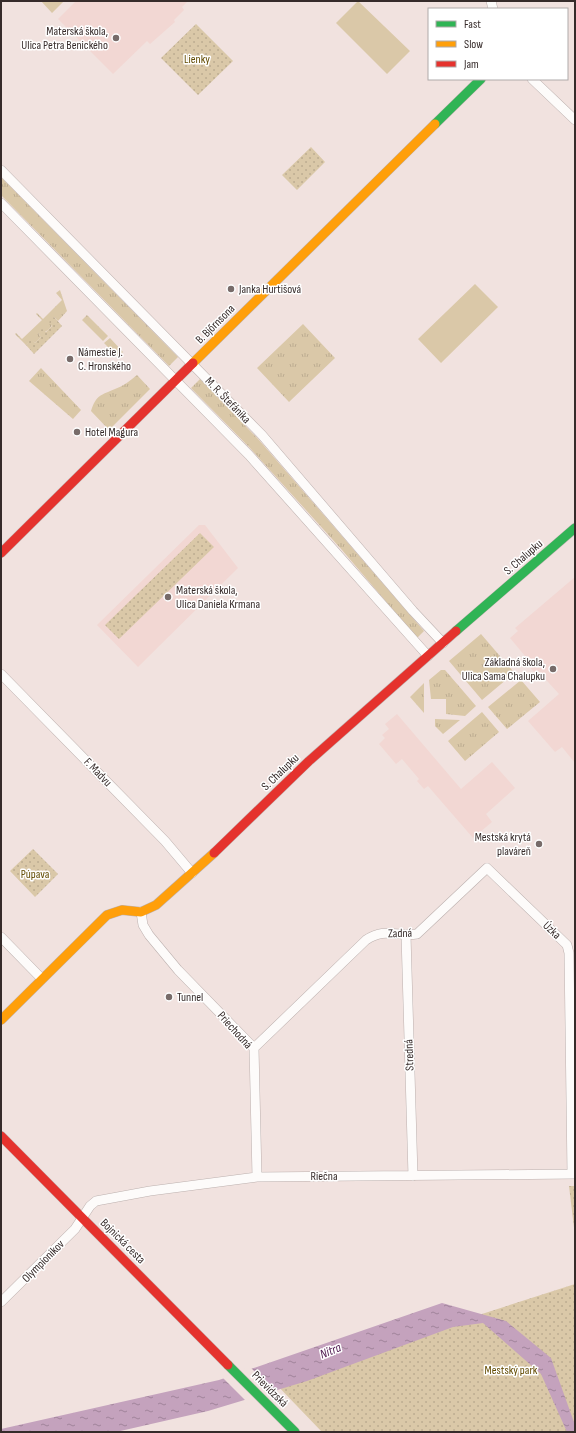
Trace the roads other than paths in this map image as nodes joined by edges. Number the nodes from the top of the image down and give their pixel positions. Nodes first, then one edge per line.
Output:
1 (480, 80) edge
2 (533, 80) edge
3 (575, 120) edge
4 (1, 170) edge
5 (1, 203) edge
6 (192, 363) junction
7 (175, 381) junction
8 (575, 528) edge
9 (1, 553) edge
10 (443, 644) junction
11 (428, 656) junction
12 (1, 674) edge
13 (192, 874) junction
14 (527, 906) joint
15 (141, 912) junction
16 (406, 935) junction
17 (1, 937) edge
18 (42, 979) junction
19 (1, 1020) edge
20 (254, 1048) junction
21 (1, 1136) edge
22 (574, 1174) edge
23 (413, 1176) junction
24 (256, 1177) junction
25 (82, 1218) junction
26 (1, 1302) edge
27 (227, 1363) joint
28 (295, 1432) edge

1 - 6 street, B. Bjőrnsona
2 - 3 street
4 - 6 street, M. R. Štefánika
5 - 7 street, M. R. Štefánika
6 - 7 street, B. Bjőrnsona
6 - 10 street, M. R. Štefánika
7 - 9 street, B. Bjőrnsona
7 - 11 street, M. R. Štefánika
8 - 10 street, S. Chalupku
10 - 11 street, S. Chalupku
11 - 13 street, S. Chalupku
12 - 13 street, F. Madvu
13 - 15 street, S. Chalupku
14 - 16 street, Zadná
14 - 22 street, Úzka
15 - 18 street
15 - 20 street, Priechodná
16 - 20 street, Zadná
16 - 23 street, Stredná
17 - 18 street
18 - 19 street
20 - 24 street, Priechodná
21 - 25 street, Bojnická cesta
22 - 23 street, Riečna
23 - 24 street, Riečna
24 - 25 street, Riečna
25 - 26 street, Olympionikov
25 - 27 street, Bojnická cesta
27 - 28 street, Prievidzská

